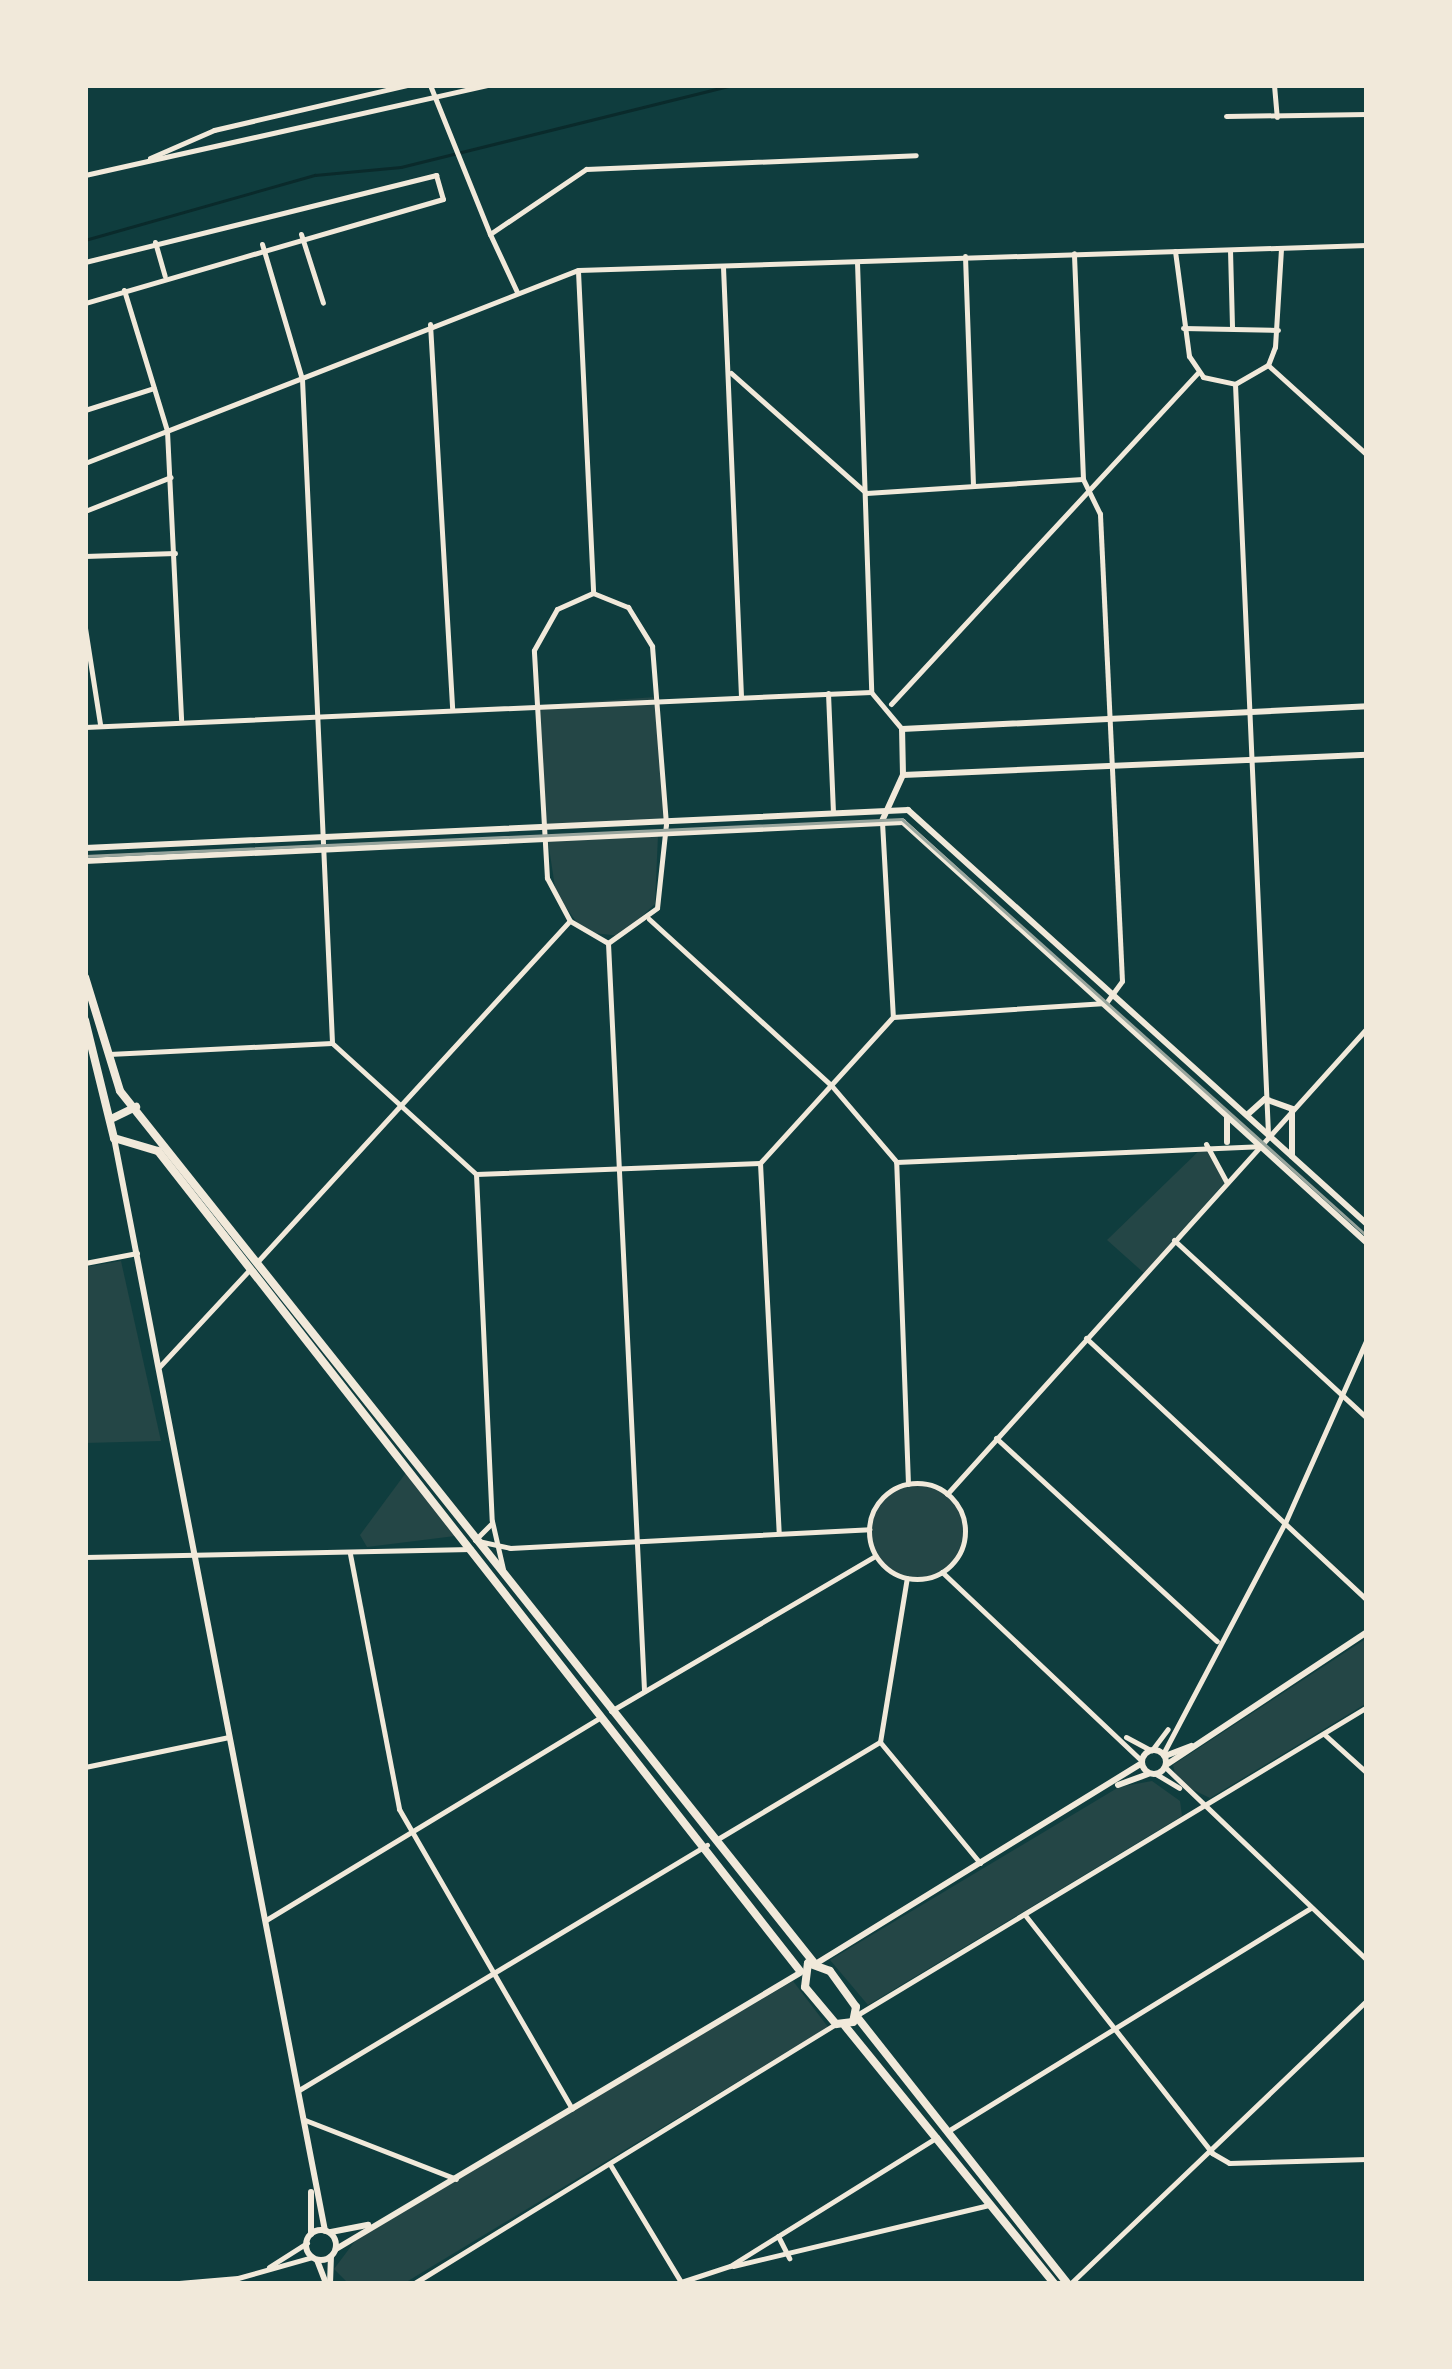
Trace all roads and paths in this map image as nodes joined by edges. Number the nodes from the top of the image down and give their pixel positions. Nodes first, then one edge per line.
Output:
1 (430, 85) edge
2 (487, 85) edge
3 (1274, 85) edge
4 (403, 86) edge
5 (433, 98) junction
6 (1367, 114) edge
7 (1226, 116) dead end
8 (1276, 117) junction
9 (916, 155) dead end
10 (138, 164) junction
11 (85, 174) edge
12 (301, 234) junction
13 (490, 234) junction
14 (155, 242) junction
15 (262, 244) junction
16 (1367, 245) edge
17 (1282, 248) junction
18 (1230, 250) junction
19 (1175, 251) junction
20 (1074, 254) junction
21 (965, 256) junction
22 (85, 262) edge
23 (857, 262) junction
24 (723, 266) junction
25 (578, 270) junction
26 (166, 276) junction
27 (124, 290) junction
28 (517, 292) junction
29 (85, 303) edge
30 (323, 303) dead end
31 (430, 324) junction
32 (1232, 327) junction
33 (1182, 328) junction
34 (1278, 330) junction
35 (1268, 365) junction
36 (731, 372) junction
37 (1198, 372) junction
38 (302, 379) junction
39 (1235, 384) junction
40 (154, 388) junction
41 (85, 410) edge
42 (167, 431) junction
43 (1367, 454) edge
44 (85, 463) edge
45 (171, 477) junction
46 (1083, 479) junction
47 (973, 486) junction
48 (1088, 491) junction
49 (866, 494) junction
50 (85, 511) edge
51 (175, 553) junction
52 (85, 556) edge
53 (594, 592) junction
54 (85, 628) edge
55 (871, 692) junction
56 (828, 694) junction
57 (741, 697) junction
58 (656, 698) junction
59 (538, 704) junction
60 (890, 705) junction
61 (1367, 706) edge
62 (452, 709) junction
63 (1246, 712) junction
64 (317, 716) junction
65 (1111, 718) junction
66 (181, 720) junction
67 (100, 725) junction
68 (85, 726) edge
69 (902, 728) junction
70 (1367, 755) edge
71 (1249, 762) junction
72 (1112, 768) junction
73 (903, 776) junction
74 (890, 808) junction
75 (833, 811) junction
76 (665, 820) junction
77 (882, 822) junction
78 (542, 824) junction
79 (666, 832) junction
80 (322, 836) junction
81 (543, 838) junction
82 (85, 848) edge
83 (322, 850) junction
84 (85, 860) edge
85 (649, 919) junction
86 (570, 921) junction
87 (608, 943) junction
88 (85, 977) edge
89 (1115, 993) junction
90 (1106, 1003) junction
91 (893, 1017) junction
92 (85, 1020) edge
93 (1367, 1028) edge
94 (332, 1044) junction
95 (106, 1054) junction
96 (831, 1085) junction
97 (1265, 1099) junction
98 (400, 1106) junction
99 (136, 1107) junction
100 (1292, 1109) junction
101 (1246, 1114) junction
102 (1227, 1115) junction
103 (110, 1120) junction
104 (149, 1121) junction
105 (1268, 1135) junction
106 (114, 1138) junction
107 (1227, 1142) junction
108 (138, 1143) junction
109 (1206, 1144) junction
110 (125, 1145) junction
111 (1259, 1146) junction
112 (118, 1154) junction
113 (1292, 1157) junction
114 (896, 1162) junction
115 (760, 1163) junction
116 (618, 1169) junction
117 (476, 1174) junction
118 (1226, 1181) junction
119 (1367, 1224) edge
120 (1174, 1240) junction
121 (1367, 1244) edge
122 (137, 1253) junction
123 (86, 1261) edge
124 (253, 1266) junction
125 (1086, 1338) junction
126 (1367, 1338) edge
127 (160, 1366) junction
128 (1342, 1394) junction
129 (1367, 1418) edge
130 (996, 1438) junction
131 (908, 1484) junction
132 (947, 1494) junction
133 (492, 1521) junction
134 (1285, 1523) junction
135 (869, 1529) junction
136 (779, 1532) junction
137 (634, 1542) junction
138 (473, 1544) junction
139 (496, 1544) junction
140 (510, 1548) junction
141 (350, 1554) junction
142 (875, 1556) junction
143 (85, 1557) edge
144 (196, 1558) junction
145 (500, 1560) junction
146 (942, 1572) junction
147 (504, 1576) junction
148 (906, 1578) junction
149 (1367, 1600) edge
150 (1367, 1632) edge
151 (1217, 1641) junction
152 (644, 1691) junction
153 (1367, 1707) edge
154 (607, 1713) junction
155 (1173, 1722) junction
156 (1324, 1734) junction
157 (1122, 1735) junction
158 (231, 1737) junction
159 (880, 1742) junction
160 (1151, 1750) junction
161 (1165, 1761) junction
162 (1141, 1762) junction
163 (85, 1767) edge
164 (1367, 1773) edge
165 (1152, 1774) junction
166 (1182, 1790) junction
167 (1102, 1791) junction
168 (1202, 1808) junction
169 (410, 1833) junction
170 (711, 1843) junction
171 (981, 1864) junction
172 (1310, 1908) junction
173 (1024, 1915) junction
174 (266, 1920) junction
175 (829, 1956) junction
176 (1367, 1960) edge
177 (816, 1963) junction
178 (828, 1970) junction
179 (494, 1972) junction
180 (801, 1976) junction
181 (1367, 2000) edge
182 (857, 2016) junction
183 (840, 2025) junction
184 (1112, 2031) junction
185 (299, 2090) junction
186 (572, 2109) junction
187 (304, 2119) junction
188 (941, 2135) junction
189 (1212, 2154) junction
190 (1367, 2159) edge
191 (611, 2166) junction
192 (456, 2179) junction
193 (311, 2180) junction
194 (991, 2204) junction
195 (379, 2222) junction
196 (328, 2232) junction
197 (312, 2234) junction
198 (778, 2236) junction
199 (307, 2243) junction
200 (333, 2253) junction
201 (314, 2258) junction
202 (789, 2258) junction
203 (730, 2266) junction
204 (258, 2273) junction
205 (703, 2281) edge
206 (678, 2283) edge
207 (167, 2284) edge
208 (328, 2284) edge
209 (413, 2284) edge
210 (1054, 2284) edge
211 (1069, 2284) edge

1 - 5 street
2 - 5 street
3 - 8 street
4 - 10 street
5 - 10 street
5 - 13 street
6 - 8 street
7 - 8 street
9 - 13 street
10 - 11 street
12 - 14 street
12 - 15 street
12 - 30 street
13 - 28 street
14 - 22 street
14 - 26 street
15 - 26 street
15 - 38 street
16 - 17 street
17 - 18 street
17 - 34 street
18 - 19 street
18 - 32 street
19 - 20 street
19 - 33 street
20 - 21 street
20 - 46 street
21 - 23 street
21 - 47 street
23 - 24 street
23 - 49 street
24 - 25 street
24 - 36 street
25 - 28 street
25 - 53 street
26 - 27 street
27 - 29 street
27 - 40 street
28 - 31 street
31 - 38 street
31 - 62 street
32 - 33 street
32 - 34 street
33 - 37 street
34 - 35 street
35 - 39 street
35 - 43 street
36 - 49 street
36 - 57 street
37 - 39 street
37 - 48 street
38 - 42 street
38 - 64 street
39 - 63 street
40 - 41 street
40 - 42 street
42 - 44 street
42 - 45 street
45 - 50 street
45 - 51 street
46 - 47 street
46 - 48 street
47 - 49 street
48 - 60 street
48 - 65 street
49 - 55 street
51 - 52 street
51 - 66 street
53 - 58 street
53 - 59 street
54 - 67 street
55 - 56 street
55 - 60 street
56 - 57 street
56 - 75 street
57 - 58 street
58 - 59 street
58 - 76 street
59 - 62 street
59 - 78 street
60 - 69 street
61 - 63 street
62 - 64 street
63 - 65 street
63 - 71 street
64 - 66 street
64 - 80 street
65 - 69 street
65 - 72 street
66 - 67 street
67 - 68 street
69 - 73 street
70 - 71 street
71 - 72 street
71 - 97 street
72 - 73 street
72 - 89 street
73 - 74 street
74 - 75 street
74 - 77 street
74 - 89 street
75 - 76 street
76 - 78 street
76 - 79 street
77 - 79 street
77 - 90 street
77 - 91 street
78 - 80 street
78 - 81 street
79 - 81 street
79 - 85 street
80 - 82 street
80 - 83 street
81 - 83 street
81 - 86 street
83 - 84 street
83 - 94 street
85 - 87 street
85 - 96 street
86 - 87 street
86 - 98 street
87 - 116 street
88 - 95 main road
89 - 90 street
89 - 101 street
90 - 91 street
90 - 102 street
91 - 96 street
92 - 103 main road
93 - 100 street
94 - 95 street
94 - 98 street
95 - 99 main road
96 - 114 street
96 - 115 street
97 - 100 street
97 - 101 street
97 - 105 street
98 - 117 street
98 - 124 street
99 - 103 main road
99 - 104 main road
100 - 105 street
100 - 113 street
101 - 105 street
102 - 107 street
102 - 111 street
103 - 106 main road
104 - 108 main road
104 - 124 main road
105 - 111 street
105 - 113 street
106 - 110 main road
106 - 112 street
107 - 109 street
107 - 111 street
108 - 110 main road
108 - 124 main road
109 - 114 street
109 - 118 street
110 - 112 street
111 - 118 street
111 - 121 street
112 - 122 street
113 - 119 street
114 - 131 street
115 - 116 street
115 - 136 street
116 - 117 street
116 - 137 street
117 - 133 street
118 - 120 street
120 - 125 street
120 - 128 street
122 - 123 street
122 - 127 street
124 - 127 street
124 - 138 main road
125 - 130 street
125 - 134 street
126 - 128 street
127 - 144 street
128 - 129 street
128 - 134 street
130 - 132 street
130 - 151 street
131 - 132 street
131 - 135 street
132 - 146 street
133 - 138 street
133 - 139 street
134 - 149 street
134 - 151 street
135 - 136 street
135 - 142 street
136 - 137 street
137 - 140 street
137 - 152 street
138 - 139 street
138 - 141 street
138 - 147 main road
138 - 154 main road
139 - 140 street
139 - 145 street
140 - 145 street
141 - 144 street
141 - 169 street
142 - 148 street
142 - 152 street
143 - 144 street
144 - 158 street
145 - 147 street
146 - 148 street
146 - 157 street
147 - 154 main road
148 - 159 street
150 - 161 street
151 - 155 street
152 - 154 street
153 - 156 street
154 - 169 street
154 - 170 main road
155 - 160 street
155 - 161 street
156 - 164 street
156 - 168 street
157 - 160 street
157 - 162 street
158 - 163 street
158 - 174 street
159 - 170 street
159 - 171 street
160 - 161 street
160 - 162 street
161 - 165 street
161 - 166 street
162 - 165 street
162 - 167 street
165 - 166 street
165 - 167 street
166 - 168 street
167 - 171 street
168 - 172 street
168 - 173 street
169 - 174 street
169 - 179 street
170 - 177 main road
170 - 179 street
170 - 180 main road
171 - 175 street
172 - 176 street
172 - 184 street
173 - 182 street
173 - 184 street
174 - 185 street
175 - 177 street
175 - 178 street
177 - 178 main road
177 - 180 main road
178 - 182 main road
179 - 185 street
179 - 186 street
180 - 183 main road
180 - 186 street
181 - 189 street
182 - 183 main road
182 - 188 main road
183 - 188 main road
183 - 191 street
184 - 188 street
184 - 189 street
185 - 187 street
186 - 192 street
187 - 192 street
187 - 193 street
188 - 194 main road
188 - 198 street
188 - 211 main road
189 - 190 street
189 - 211 street
191 - 206 street
191 - 209 street
192 - 195 street
193 - 196 street
193 - 197 street
194 - 202 street
194 - 210 main road
195 - 196 street
195 - 200 street
196 - 197 street
196 - 200 street
197 - 199 street
198 - 202 street
198 - 203 street
199 - 201 street
199 - 204 street
200 - 201 street
200 - 208 street
201 - 204 street
201 - 208 street
202 - 203 street
203 - 205 street
204 - 207 street
205 - 206 street

